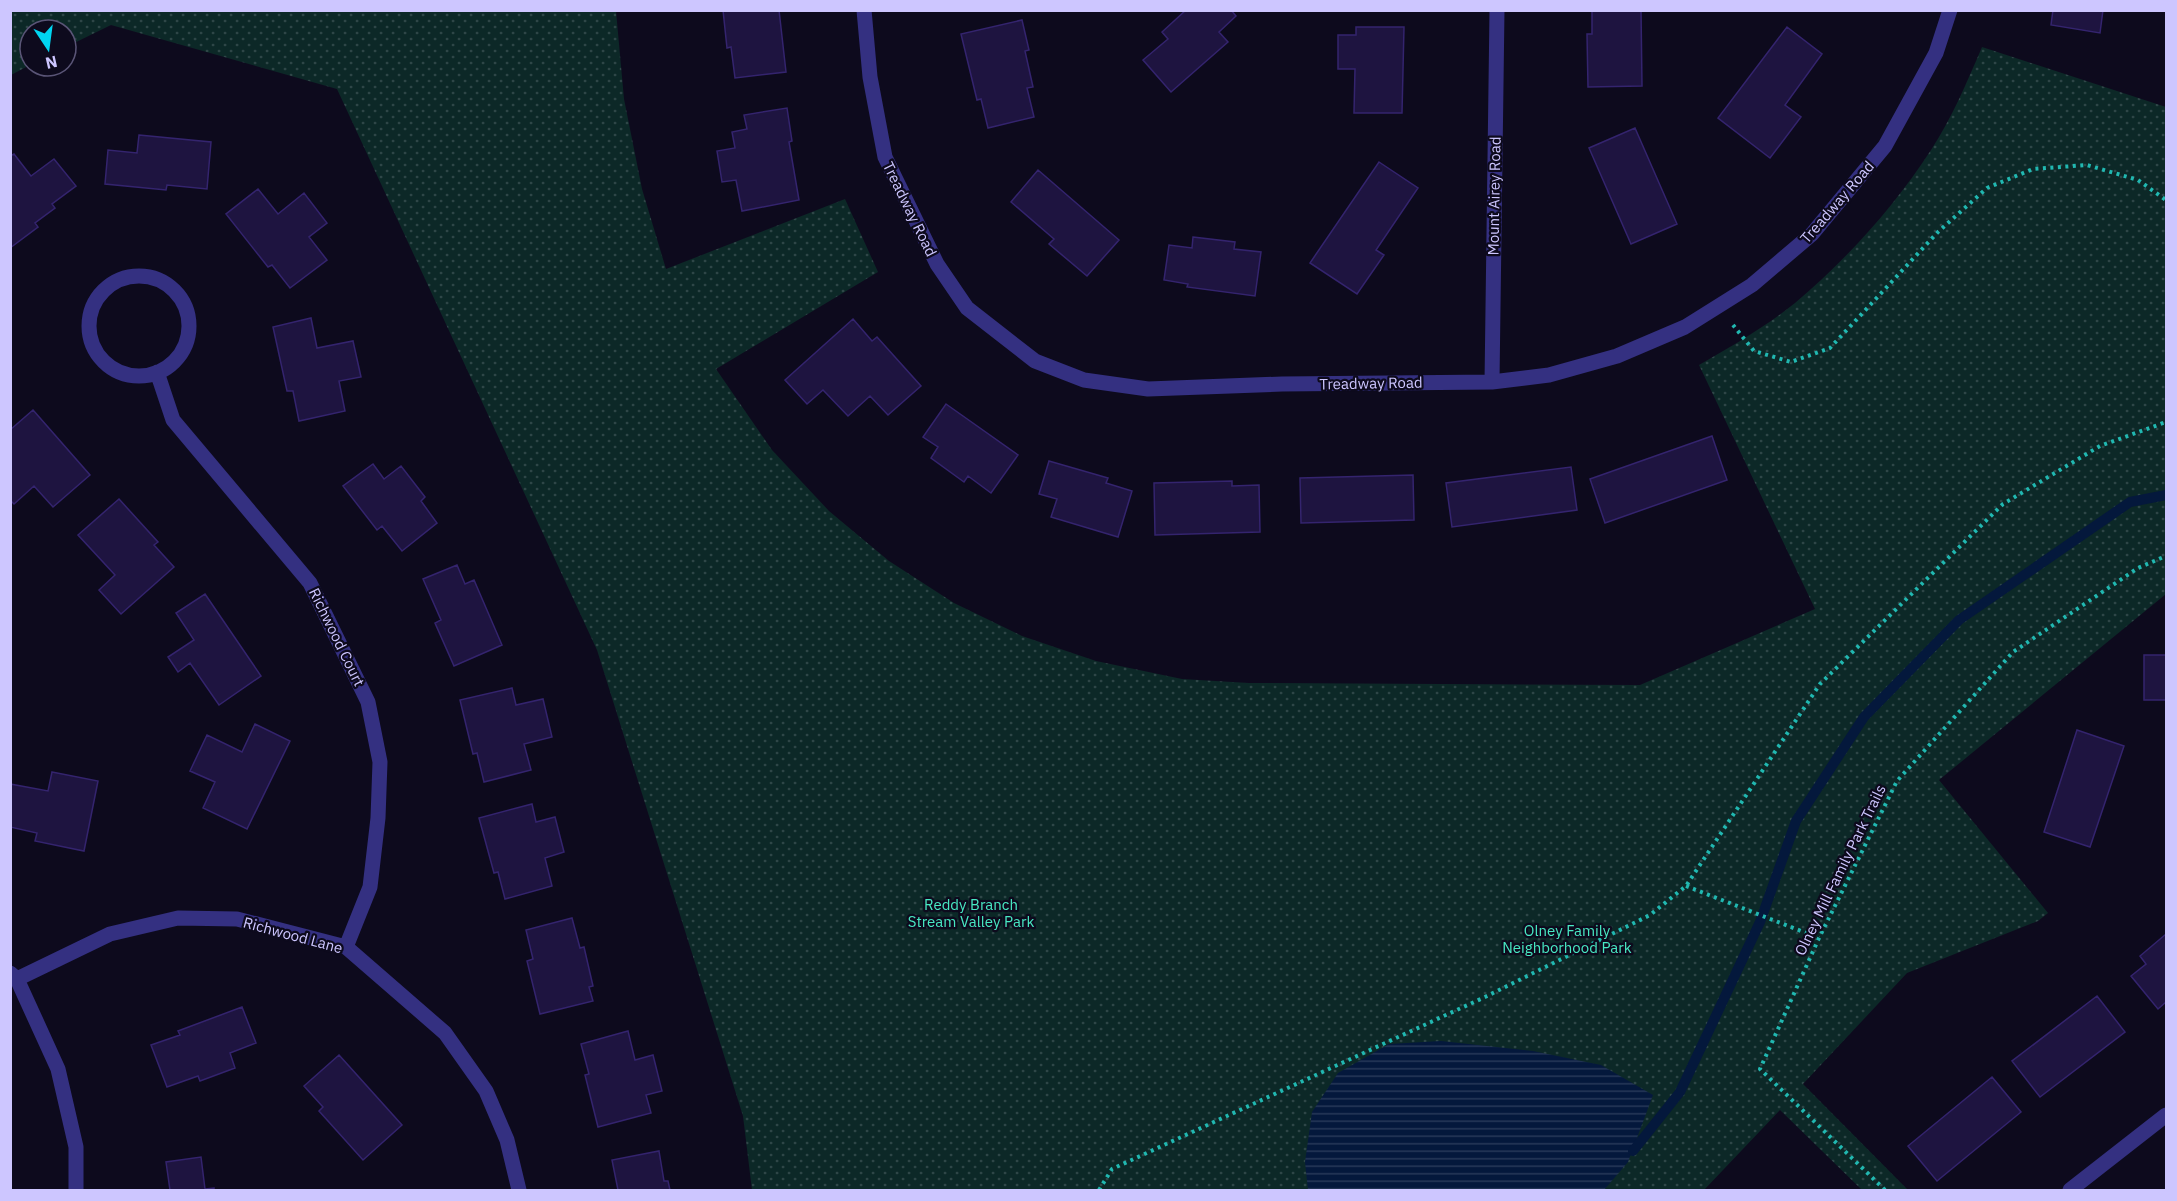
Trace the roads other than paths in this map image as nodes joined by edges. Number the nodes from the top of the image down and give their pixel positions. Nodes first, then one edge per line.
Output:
1 (864, 10) edge
2 (1497, 10) edge
3 (1950, 10) edge
4 (157, 372) junction
5 (1492, 382) junction
6 (346, 947) junction
7 (14, 976) edge
8 (2166, 1114) edge
9 (76, 1191) edge
10 (519, 1191) edge
11 (2070, 1191) edge

1 - 5 street, Treadway Road
2 - 5 street, Mount Airey Road
3 - 5 street, Treadway Road
4 - 4 street
4 - 6 street, Richwood Court
6 - 7 street, Richwood Lane
6 - 10 street, Richwood Lane
7 - 9 street
8 - 11 street

